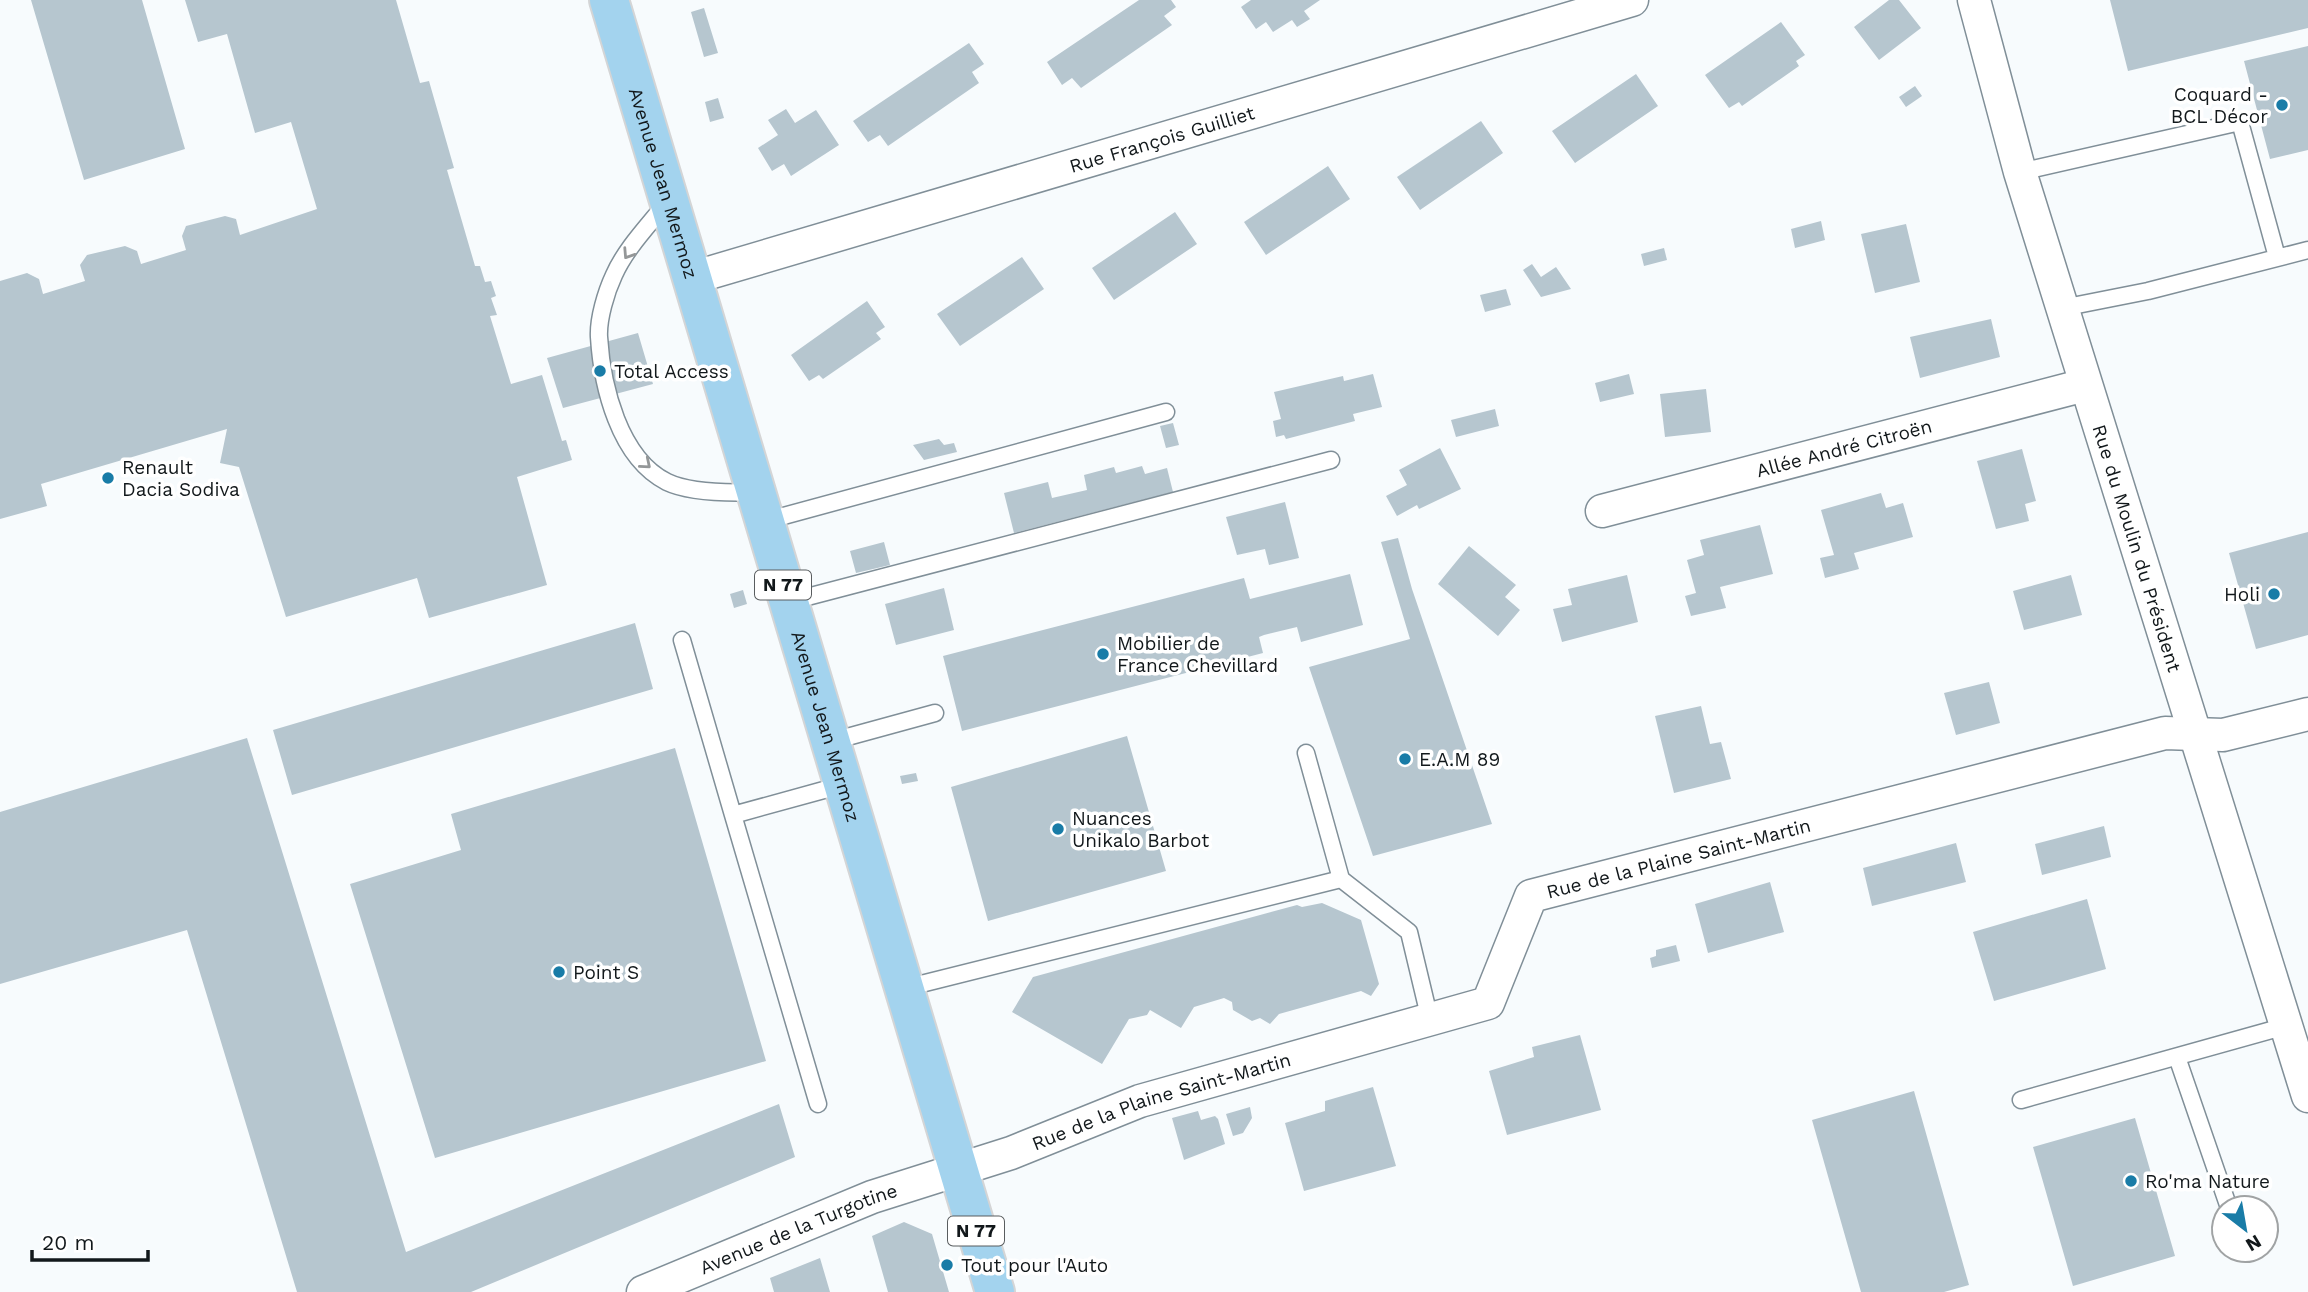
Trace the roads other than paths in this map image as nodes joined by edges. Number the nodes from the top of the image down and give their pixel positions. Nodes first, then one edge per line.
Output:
1 (609, 0) edge
2 (1632, 0) edge
3 (1974, 0) edge
4 (2020, 172) junction
5 (669, 200) junction
6 (2308, 250) edge
7 (2277, 257) junction
8 (692, 278) junction
9 (2062, 307) junction
10 (2085, 385) junction
11 (1166, 412) dead end
12 (1331, 460) dead end
13 (761, 506) junction
14 (1602, 511) dead end
15 (788, 603) junction
16 (682, 640) dead end
17 (935, 713) dead end
18 (2308, 714) edge
19 (2194, 734) junction
20 (829, 742) junction
21 (1306, 753) dead end
22 (842, 785) junction
23 (733, 815) junction
24 (1342, 879) junction
25 (902, 989) junction
26 (1430, 1020) junction
27 (2286, 1026) junction
28 (2177, 1057) junction
29 (2303, 1060) edge
30 (2308, 1096) edge
31 (2021, 1100) dead end
32 (818, 1104) dead end
33 (957, 1171) junction
34 (2224, 1194) edge
35 (643, 1292) edge
36 (995, 1292) edge

1 - 5 main road, Avenue Jean Mermoz / N 77
2 - 8 street, Rue François Guilliet
3 - 4 street, Rue du Moulin du Président
4 - 7 lane
4 - 9 street, Rue du Moulin du Président
5 - 8 main road, Avenue Jean Mermoz / N 77
5 -> 13 lane
6 - 7 lane
7 - 9 lane
8 - 13 main road, Avenue Jean Mermoz / N 77
9 - 10 street, Rue du Moulin du Président
10 - 14 street, Allée André Citroën
10 - 19 street, Rue du Moulin du Président
11 - 13 lane
12 - 15 lane
13 - 15 main road, Avenue Jean Mermoz / N 77
15 - 20 main road, Avenue Jean Mermoz / N 77
16 - 23 lane
17 - 20 lane
18 - 19 street
19 - 26 street, Rue de la Plaine Saint-Martin
19 - 27 street, Rue du Moulin du Président
20 - 22 main road, Avenue Jean Mermoz / N 77
21 - 24 lane
22 - 23 lane
22 - 25 main road, Avenue Jean Mermoz / N 77
23 - 32 lane
24 - 25 lane
24 - 26 lane
25 - 33 main road, Avenue Jean Mermoz / N 77
26 - 33 street, Rue de la Plaine Saint-Martin
27 - 28 lane
27 - 29 street, Rue du Moulin du Président
28 - 31 lane
28 - 34 lane
29 - 30 street, Rue du Moulin du Président
33 - 35 street, Avenue de la Turgotine
33 - 36 main road, Avenue Jean Mermoz / N 77

